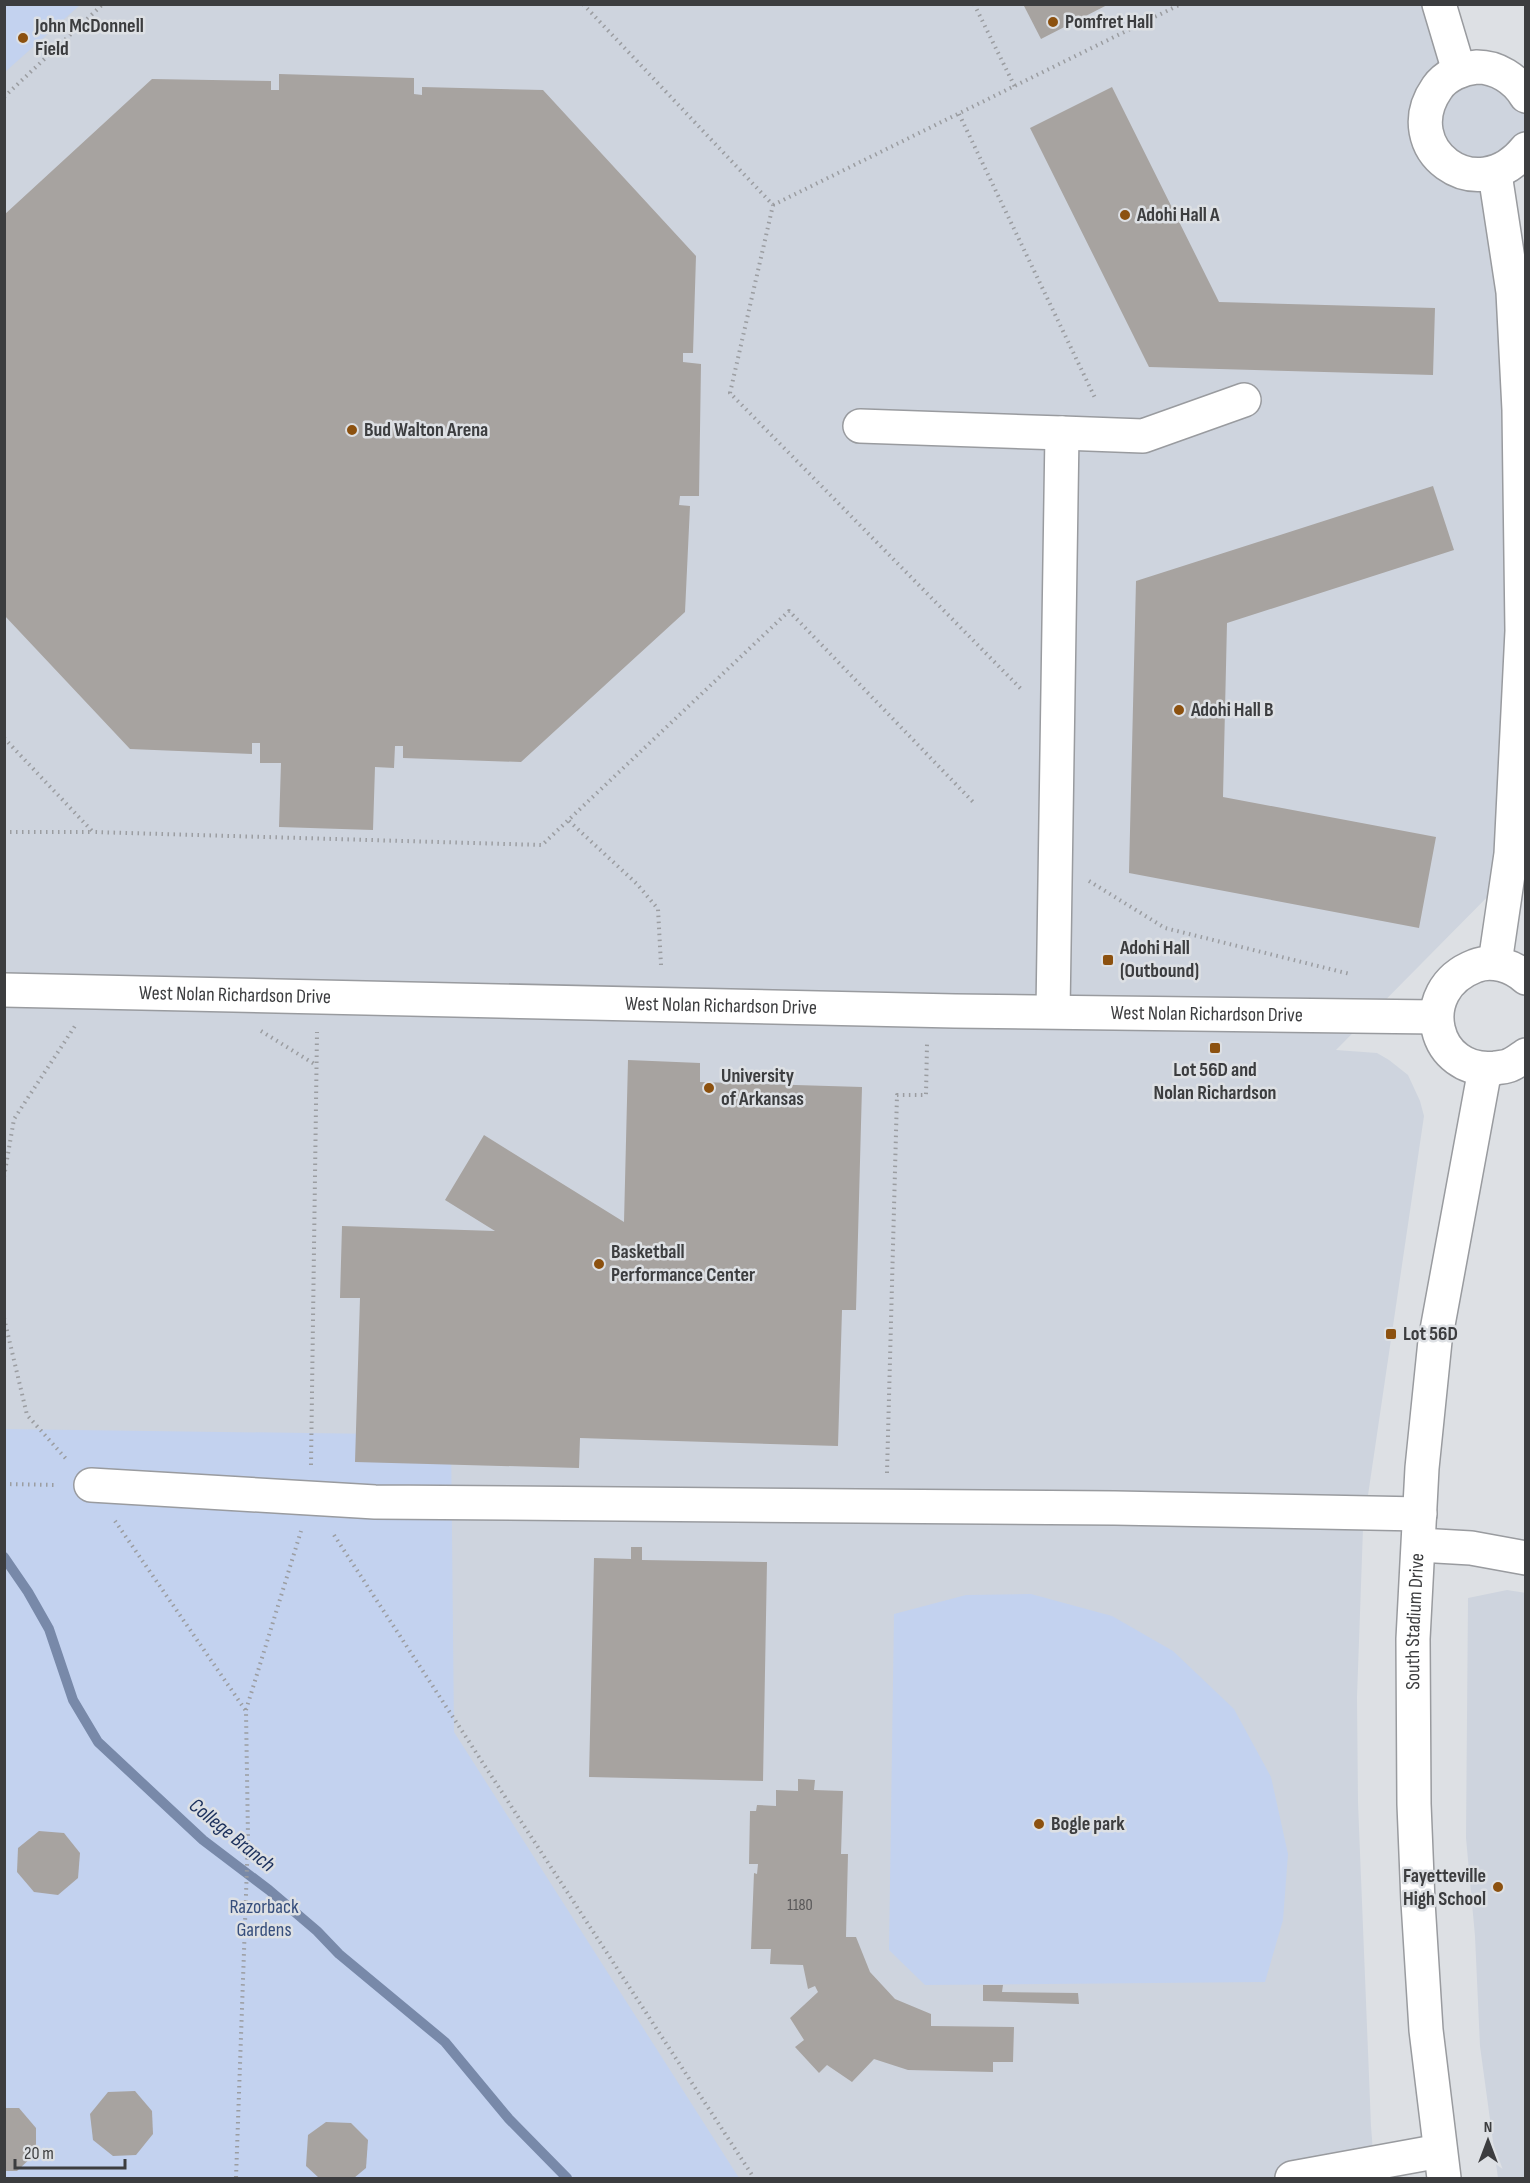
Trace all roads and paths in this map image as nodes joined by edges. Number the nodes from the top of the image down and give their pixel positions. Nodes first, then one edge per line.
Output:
1 (103, 4) edge
2 (583, 4) edge
3 (974, 4) edge
4 (1181, 4) edge
5 (1439, 4) edge
6 (1459, 71) junction
7 (1015, 87) junction
8 (1526, 96) edge
9 (4, 97) edge
10 (959, 114) junction
11 (1526, 149) edge
12 (1495, 174) junction
13 (773, 205) junction
14 (1244, 400) dead end
15 (860, 426) dead end
16 (1062, 432) junction
17 (1112, 434) junction
18 (1057, 726) junction
19 (4, 738) edge
20 (974, 802) dead end
21 (569, 821) junction
22 (4, 832) edge
23 (93, 832) junction
24 (1055, 860) junction
25 (1495, 963) junction
26 (661, 965) dead end
27 (1350, 974) dead end
28 (1526, 978) edge
29 (4, 990) edge
30 (98, 992) junction
31 (318, 997) junction
32 (1053, 1011) junction
33 (1436, 1017) junction
34 (259, 1030) dead end
35 (927, 1034) dead end
36 (1526, 1055) edge
37 (317, 1065) junction
38 (1485, 1069) junction
39 (4, 1177) edge
40 (4, 1318) edge
41 (4, 1484) edge
42 (91, 1485) junction
43 (311, 1499) junction
44 (886, 1506) junction
45 (1419, 1530) junction
46 (1526, 1558) edge
47 (246, 1711) junction
48 (1442, 2164) edge
49 (236, 2178) edge
50 (754, 2178) edge
51 (1292, 2178) edge

1 - 9 path
2 - 13 path
3 - 7 path
4 - 7 path
5 - 6 street
6 - 8 street
6 - 12 street
7 - 10 path
10 - 13 path
10 - 17 path
11 - 12 street
12 - 25 street
13 - 18 path
14 - 17 street
15 - 16 street
16 - 17 street
16 - 18 street
18 - 24 street
19 - 23 path
20 - 21 path
21 - 23 path
21 - 26 path
22 - 23 path
24 - 27 path
24 - 32 street
25 - 28 street
25 - 33 street
29 - 30 street, West Nolan Richardson Drive
30 - 31 street, West Nolan Richardson Drive
30 - 39 path
31 - 32 street, West Nolan Richardson Drive
31 - 37 path
32 - 33 street, West Nolan Richardson Drive
33 - 38 street
34 - 37 path
35 - 44 path
36 - 38 street
37 - 43 path
38 - 45 street, South Stadium Drive
40 - 42 path
41 - 42 path
42 - 43 street
42 - 47 path
43 - 44 street
43 - 47 path
43 - 50 path
44 - 45 street
45 - 46 street
45 - 48 street, South Stadium Drive
47 - 49 path
48 - 51 street

